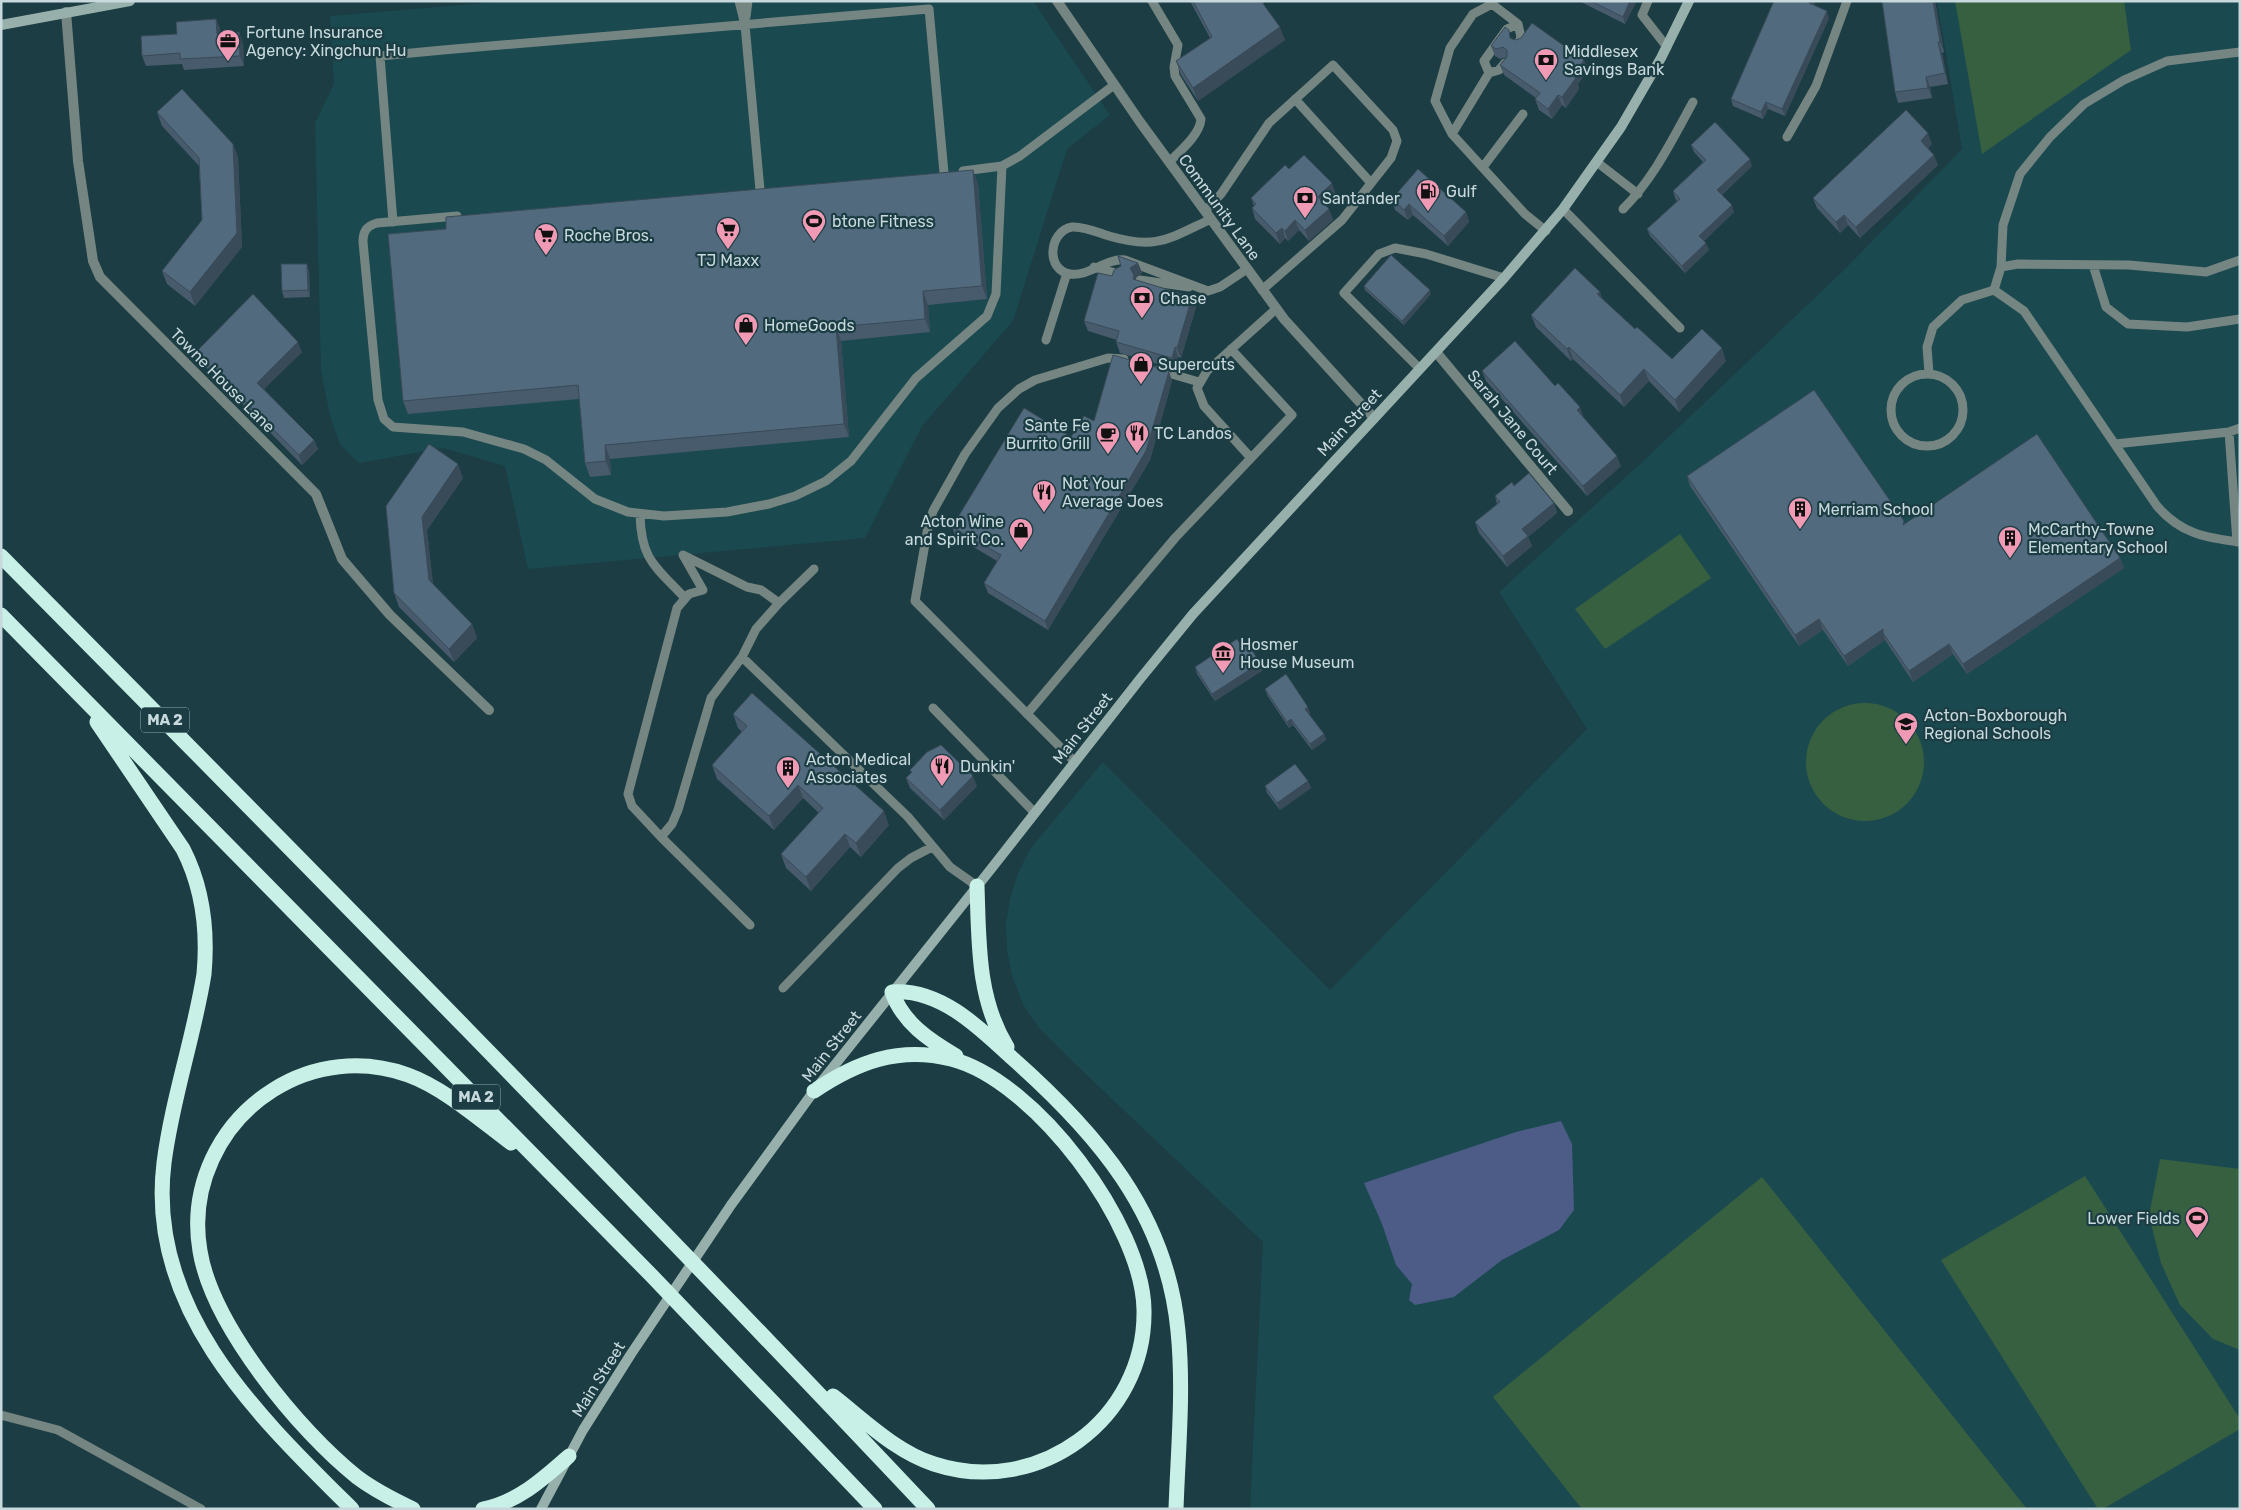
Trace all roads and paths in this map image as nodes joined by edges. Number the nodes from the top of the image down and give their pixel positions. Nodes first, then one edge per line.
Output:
1 (130, 1) edge
2 (739, 1) edge
3 (748, 1) edge
4 (1057, 1) edge
5 (1152, 1) edge
6 (1648, 1) edge
7 (1689, 1) edge
8 (1847, 1) edge
9 (66, 12) junction
10 (1518, 24) junction
11 (1, 25) edge
12 (745, 25) junction
13 (1518, 44) edge
14 (1667, 47) junction
15 (2240, 52) edge
16 (1505, 63) edge
17 (1489, 73) junction
18 (1114, 85) junction
19 (1295, 99) junction
20 (1693, 102) dead end
21 (1522, 114) dead end
22 (1452, 134) junction
23 (1787, 138) dead end
24 (1169, 162) junction
25 (1598, 163) junction
26 (1002, 166) junction
27 (1483, 167) junction
28 (1371, 183) junction
29 (760, 190) edge
30 (1638, 194) junction
31 (1623, 208) dead end
32 (1563, 210) junction
33 (1208, 215) junction
34 (466, 216) edge
35 (393, 222) junction
36 (1546, 231) junction
37 (2240, 260) edge
38 (2093, 264) junction
39 (1094, 267) junction
40 (2001, 267) junction
41 (1247, 269) junction
42 (1067, 273) junction
43 (1120, 274) edge
44 (1504, 278) junction
45 (1140, 280) edge
46 (1199, 288) junction
47 (1262, 290) junction
48 (1994, 290) junction
49 (1276, 309) junction
50 (2240, 319) edge
51 (1680, 328) dead end
52 (1046, 340) dead end
53 (1231, 349) junction
54 (1436, 352) junction
55 (1130, 361) edge
56 (1148, 367) edge
57 (1420, 368) junction
58 (1929, 373) junction
59 (1199, 382) junction
60 (1374, 418) junction
61 (2240, 428) edge
62 (2229, 432) junction
63 (2115, 444) junction
64 (1251, 458) junction
65 (2237, 496) edge
66 (1568, 511) dead end
67 (640, 514) junction
68 (2238, 542) edge
69 (1, 556) edge
70 (814, 569) dead end
71 (684, 597) junction
72 (779, 603) junction
73 (1, 615) edge
74 (742, 657) junction
75 (74, 687) junction
76 (933, 708) dead end
77 (489, 710) dead end
78 (1027, 714) junction
79 (1075, 762) junction
80 (1035, 813) junction
81 (661, 838) junction
82 (932, 847) junction
83 (977, 886) junction
84 (750, 925) dead end
85 (783, 988) dead end
86 (892, 992) junction
87 (979, 1070) junction
88 (1029, 1073) junction
89 (814, 1091) junction
90 (543, 1165) junction
91 (791, 1364) junction
92 (1, 1415) edge
93 (569, 1456) junction
94 (350, 1506) edge
95 (408, 1506) edge
96 (201, 1509) edge
97 (419, 1509) edge
98 (483, 1509) edge
99 (540, 1509) edge
100 (875, 1509) edge
101 (928, 1509) edge
102 (1176, 1509) edge

1 - 9 main road
2 - 12 lane
3 - 12 lane
4 - 18 street, Community Lane
5 - 24 lane
6 - 14 lane
7 - 14 main road, Main Street
8 - 23 lane
9 - 11 main road
9 - 77 street, Towne House Lane
10 - 13 lane
10 - 17 lane
10 - 22 lane
12 - 26 lane
12 - 29 lane
12 - 35 lane
14 - 25 main road, Main Street
15 - 40 lane
16 - 17 lane
17 - 22 lane
18 - 24 street, Community Lane
18 - 26 lane
19 - 28 lane
19 - 28 lane
19 - 33 lane
20 - 30 lane
21 - 27 lane
22 - 27 lane
24 - 33 street, Community Lane
25 - 30 lane
25 - 32 main road, Main Street
26 - 67 lane
27 - 36 lane
28 - 47 lane
30 - 31 lane
32 - 36 main road, Main Street
32 - 51 lane
33 - 41 street, Community Lane
33 - 42 lane
34 - 35 lane
35 - 67 lane
36 - 44 main road, Main Street
37 - 38 lane
38 - 40 lane
38 - 50 lane
39 - 42 lane
39 - 43 lane
39 - 46 lane
40 - 48 lane
41 - 46 lane
41 - 47 street, Community Lane
42 - 52 lane
44 - 54 main road, Main Street
44 - 57 lane
45 - 46 lane
47 - 49 street, Community Lane
48 - 58 lane
48 - 63 lane
49 - 53 lane
49 - 60 street, Community Lane
53 - 59 lane
53 - 64 lane
54 - 57 main road, Main Street
54 - 66 street, Sarah Jane Court
55 - 78 lane
56 - 59 lane
57 - 60 main road, Main Street
58 - 58 lane
59 - 64 lane
60 - 79 main road, Main Street
61 - 62 lane
62 - 63 lane
62 - 65 lane
63 - 68 lane
64 - 78 lane
65 - 68 lane
67 - 71 lane
69 - 91 highway, MA 2
70 - 72 lane
71 - 72 lane
71 - 81 lane
72 - 74 lane
73 - 75 highway, MA 2
74 - 81 lane
74 - 82 lane
75 - 90 highway, MA 2
75 - 94 highway
76 - 80 lane
78 - 79 lane
79 - 80 main road, Main Street
80 - 83 main road, Main Street
81 - 84 lane
82 - 83 lane
82 - 85 lane
83 - 86 main road, Main Street
83 - 88 highway
86 - 87 highway
86 - 88 highway
86 - 89 main road, Main Street
87 - 89 highway
87 - 91 highway
88 - 102 highway
89 - 93 main road, Main Street
90 - 95 highway
90 - 100 highway, MA 2
91 - 101 highway, MA 2
92 - 96 lane
93 - 98 highway
93 - 99 main road, Main Street
95 - 97 highway

